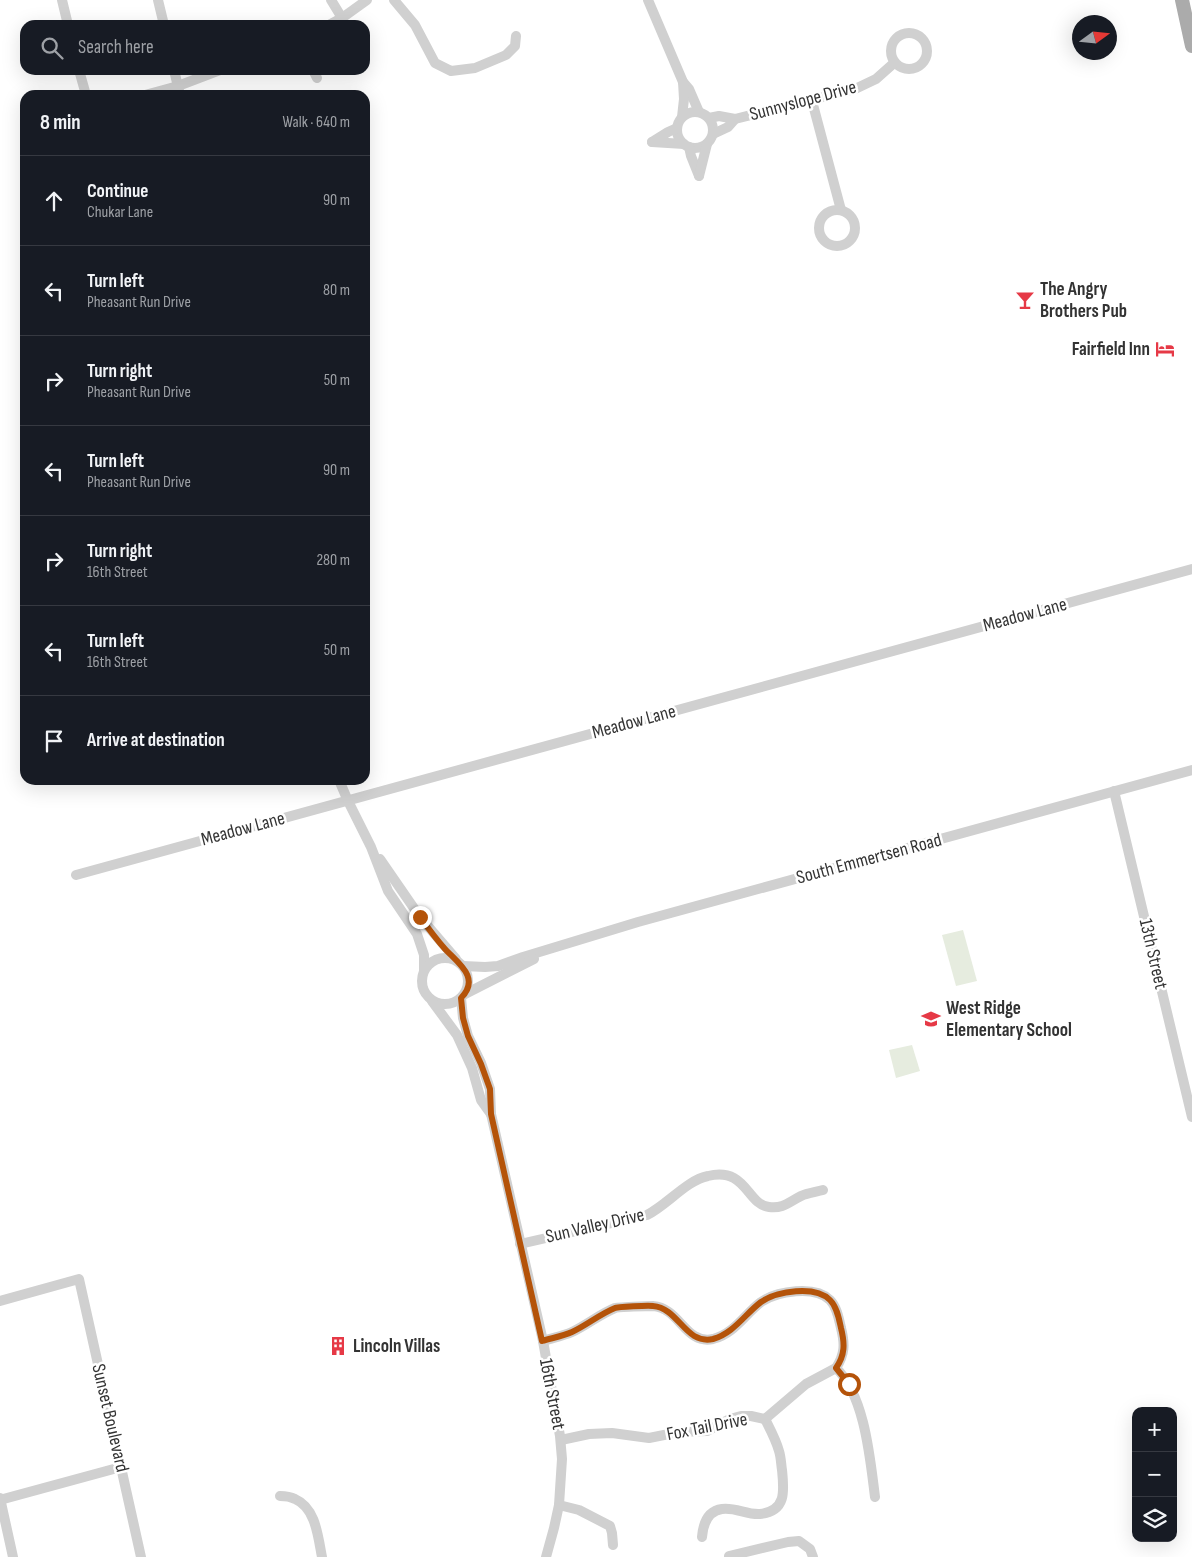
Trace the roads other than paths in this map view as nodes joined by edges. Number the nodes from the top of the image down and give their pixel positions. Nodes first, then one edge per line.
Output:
1 (62, 0) edge
2 (158, 0) edge
3 (331, 0) edge
4 (367, 0) edge
5 (394, 0) edge
6 (648, 0) edge
7 (1182, 0) edge
8 (342, 18) junction
9 (67, 20) edge
10 (163, 20) edge
11 (338, 20) edge
12 (516, 36) dead end
13 (1192, 46) edge
14 (894, 63) dead end
15 (80, 75) edge
16 (175, 75) edge
17 (210, 75) edge
18 (683, 82) junction
19 (85, 90) edge
20 (179, 90) edge
21 (812, 101) junction
22 (699, 112) junction
23 (682, 117) junction
24 (709, 118) junction
25 (735, 119) junction
26 (677, 128) junction
27 (713, 134) junction
28 (707, 144) junction
29 (687, 146) junction
30 (841, 210) dead end
31 (1192, 569) edge
32 (1192, 770) edge
33 (341, 785) edge
34 (1114, 791) junction
35 (348, 801) junction
36 (371, 846) junction
37 (76, 876) dead end
38 (547, 950) junction
39 (460, 963) junction
40 (424, 970) junction
41 (463, 996) junction
42 (432, 1000) junction
43 (491, 1114) junction
44 (1192, 1117) edge
45 (823, 1190) dead end
46 (520, 1244) junction
47 (0, 1301) edge
48 (542, 1341) junction
49 (836, 1368) junction
50 (765, 1419) junction
51 (561, 1440) junction
52 (121, 1467) junction
53 (280, 1496) dead end
54 (876, 1497) dead end
55 (0, 1499) edge
56 (559, 1505) junction
57 (702, 1537) dead end
58 (613, 1545) dead end
59 (729, 1556) edge
60 (13, 1557) edge
61 (141, 1557) edge
62 (322, 1557) edge
63 (546, 1557) edge
64 (813, 1557) edge

1 - 9 street
2 - 10 street
3 - 8 street
4 - 8 street
5 - 12 street
6 - 18 street
7 - 13 main road
8 - 11 street
14 - 21 street, Sunnyslope Drive
15 - 19 street
16 - 20 street
17 - 20 street
18 - 22 street
18 - 23 street
21 - 25 street, Sunnyslope Drive
21 - 30 street
22 - 23 street
22 - 24 street
23 - 26 street
24 - 25 street, Sunnyslope Drive
24 - 27 street
25 - 27 street, Sunnyslope Drive
26 - 29 street
26 - 29 street
27 - 28 street
28 - 29 street
28 - 29 street
31 - 35 street, Meadow Lane
32 - 34 street, South Emmertsen Road
33 - 35 street, 16th Street
34 - 38 street, South Emmertsen Road
34 - 44 street, 13th Street
35 - 36 street, 16th Street
35 - 37 street, Meadow Lane
36 - 39 street, 16th Street
36 - 40 street, 16th Street
38 - 39 street, South Emmertsen Road
38 - 41 street, South Emmertsen Road
39 - 40 street
39 - 41 street, 16th Street
40 - 42 street, 16th Street
41 - 42 street
41 - 43 street, 16th Street
42 - 43 street, 16th Street
43 - 46 street, 16th Street
45 - 46 street, Sun Valley Drive
46 - 48 street, 16th Street
47 - 52 street, Sunset Boulevard
48 - 49 street
48 - 51 street, 16th Street
49 - 50 street, Fox Tail Drive
49 - 54 street
50 - 51 street, Fox Tail Drive
50 - 57 street
51 - 56 street, 16th Street
52 - 55 street
52 - 61 street, Sunset Boulevard
53 - 62 street
55 - 60 street
56 - 58 street
56 - 63 street, 16th Street
59 - 64 street

